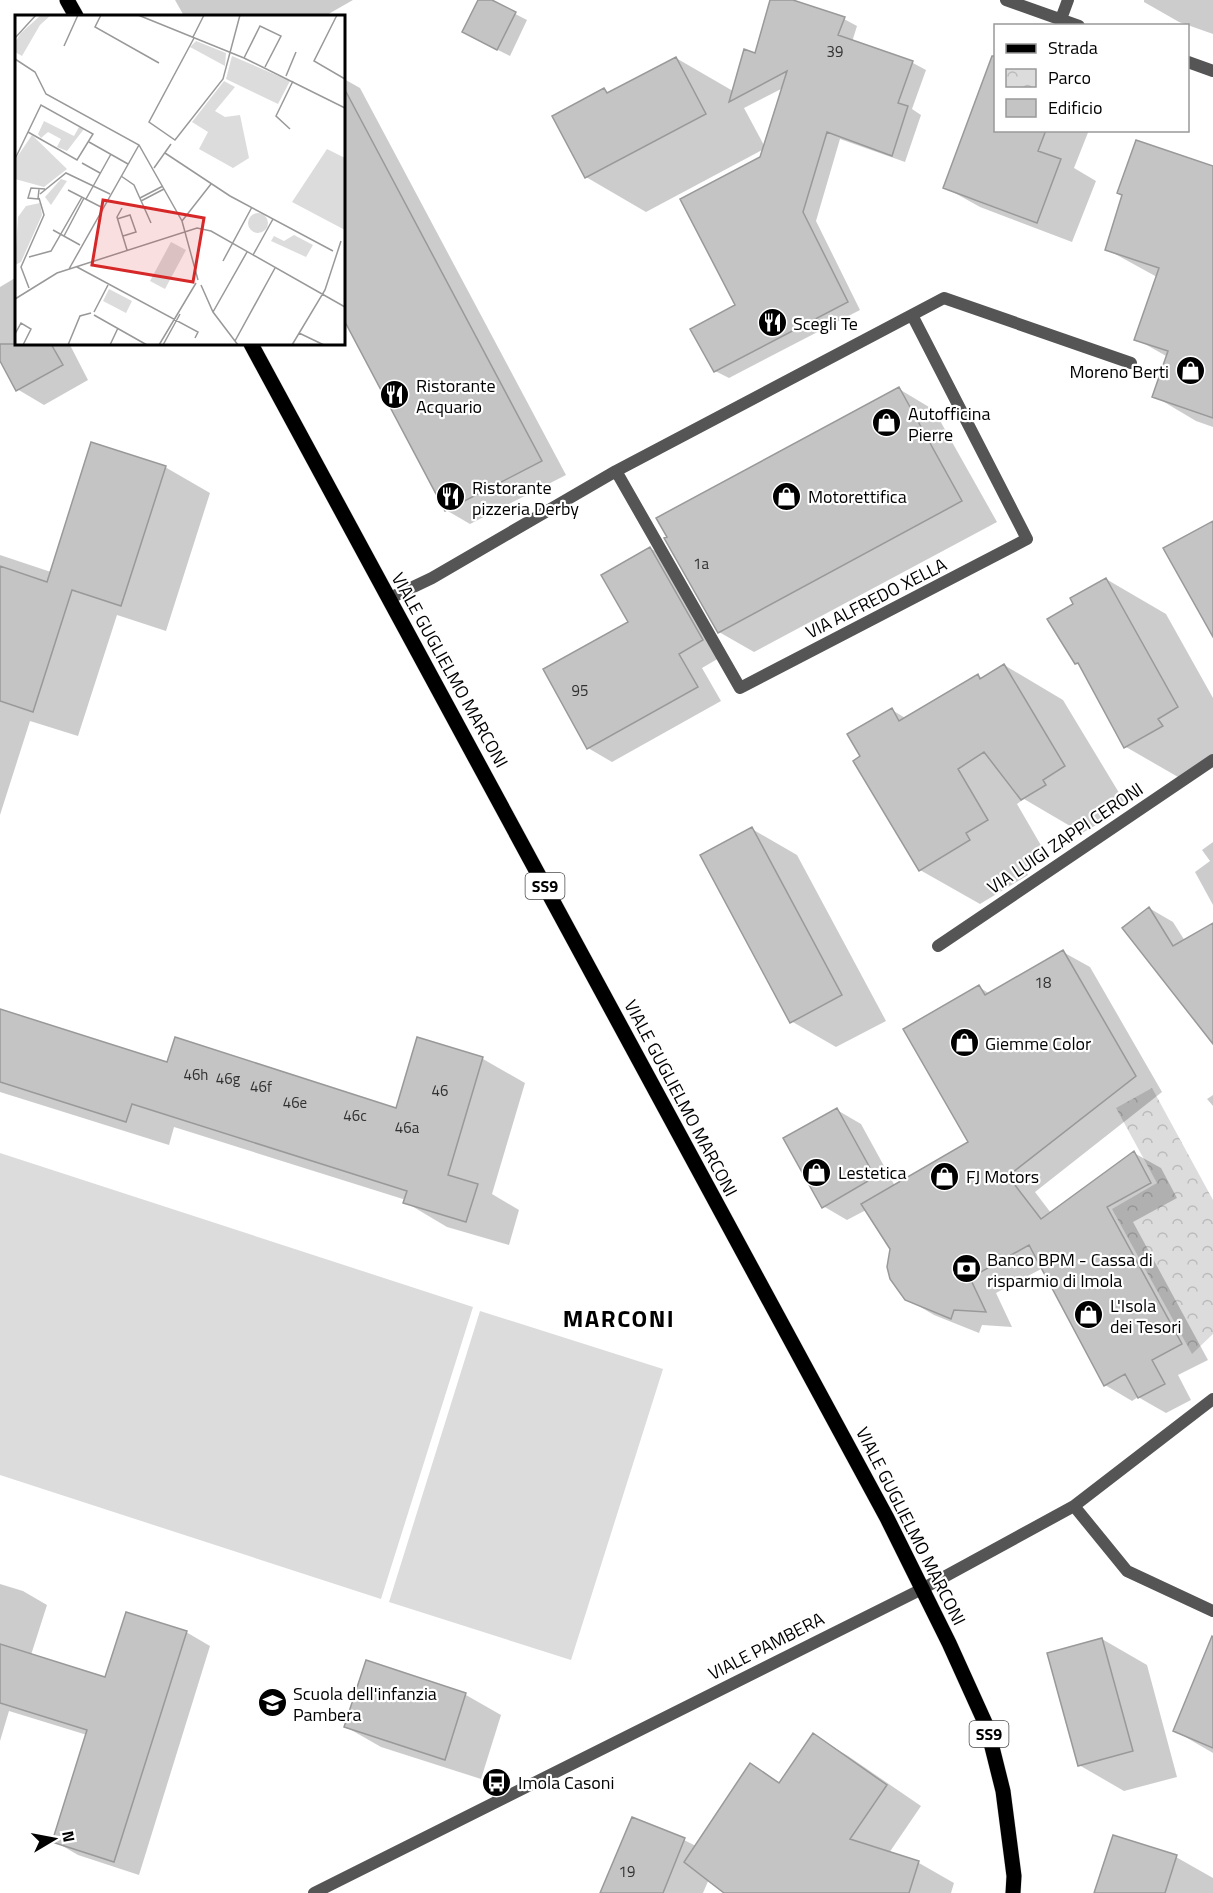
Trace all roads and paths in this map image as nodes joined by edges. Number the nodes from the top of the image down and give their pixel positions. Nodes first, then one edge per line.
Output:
1 (67, 0) edge
2 (1006, 0) edge
3 (1068, 0) edge
4 (75, 15) edge
5 (1061, 19) junction
6 (1074, 24) edge
7 (1189, 62) edge
8 (1213, 71) edge
9 (912, 315) junction
10 (252, 345) edge
11 (1131, 363) dead end
12 (616, 471) junction
13 (388, 599) junction
14 (1213, 760) edge
15 (938, 946) dead end
16 (1213, 1398) edge
17 (1074, 1506) junction
18 (922, 1588) junction
19 (1213, 1611) edge
20 (314, 1893) edge
21 (1013, 1893) edge

1 - 4 main road
2 - 5 street
3 - 5 street
5 - 6 street
7 - 8 street
9 - 11 street
9 - 12 street
9 - 12 street, VIA ALFREDO XELLA
10 - 13 main road, VIALE GUGLIELMO MARCONI / SS9
12 - 13 street
13 - 18 main road, VIALE GUGLIELMO MARCONI / SS9
14 - 15 street, VIA LUIGI ZAPPI CERONI
16 - 17 street, VIALE PAMBERA
17 - 18 street, VIALE PAMBERA
17 - 19 street
18 - 20 street, VIALE PAMBERA
18 - 21 main road, VIALE GUGLIELMO MARCONI / SS9

